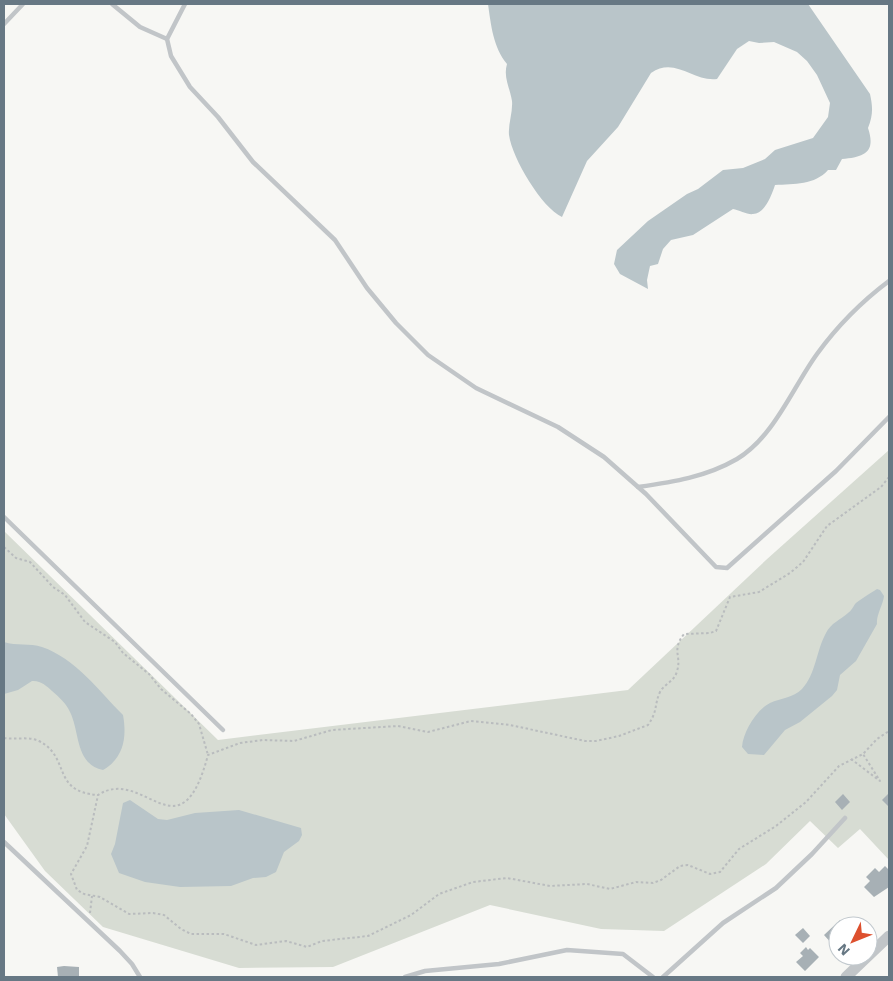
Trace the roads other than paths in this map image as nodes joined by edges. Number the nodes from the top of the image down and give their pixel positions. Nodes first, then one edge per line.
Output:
1 (23, 4) edge
2 (112, 4) edge
3 (185, 4) edge
4 (4, 24) edge
5 (167, 38) junction
6 (889, 281) edge
7 (889, 417) edge
8 (638, 487) junction
9 (4, 517) edge
10 (223, 730) dead end
11 (844, 818) dead end
12 (4, 842) edge
13 (889, 936) edge
14 (140, 977) edge
15 (405, 977) edge
16 (653, 977) edge
17 (663, 977) edge
18 (846, 977) edge

1 - 4 lane
2 - 5 lane
3 - 5 lane
5 - 8 lane
6 - 8 lane
7 - 8 lane
9 - 10 lane
11 - 17 lane
12 - 14 lane
13 - 18 street
15 - 16 lane

